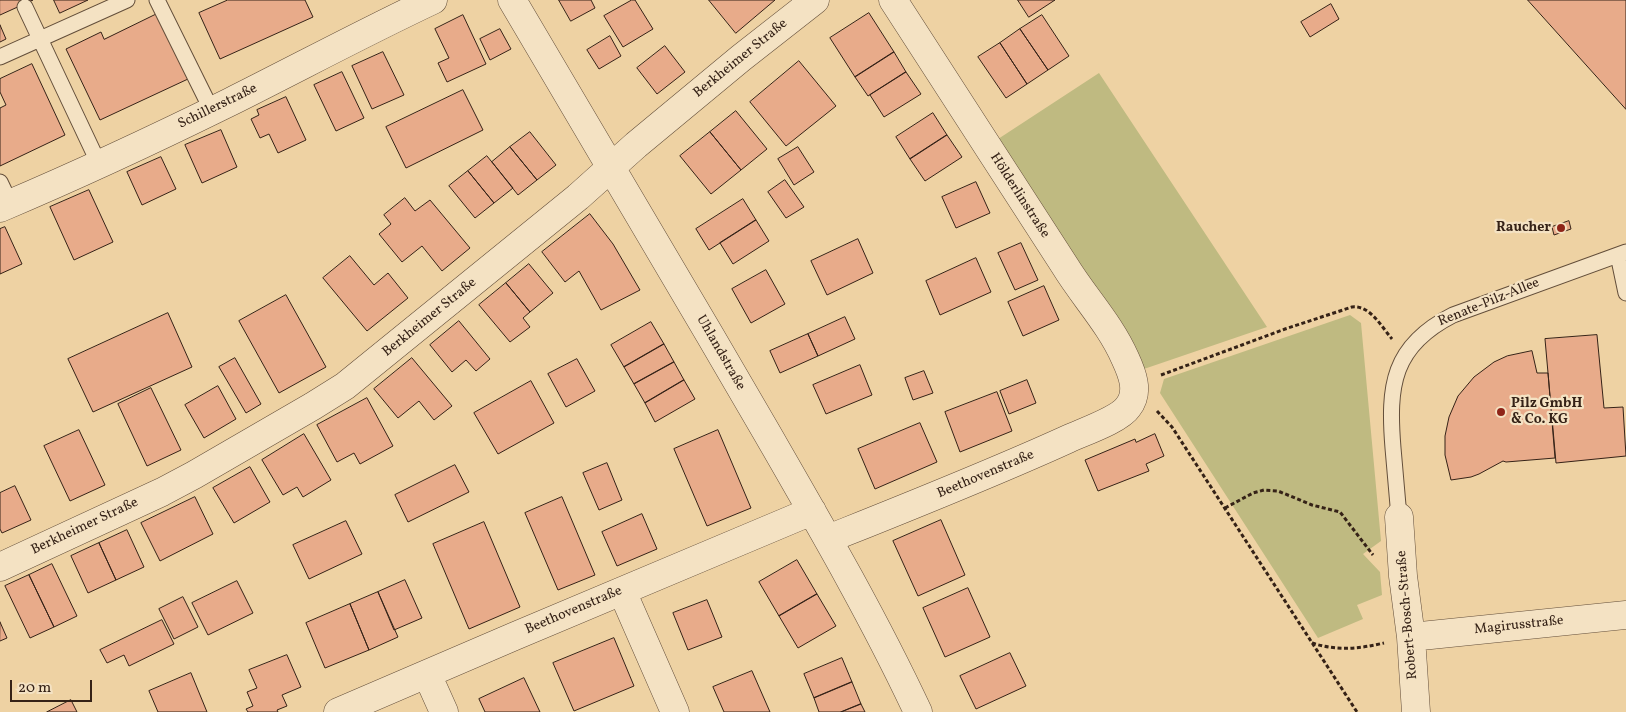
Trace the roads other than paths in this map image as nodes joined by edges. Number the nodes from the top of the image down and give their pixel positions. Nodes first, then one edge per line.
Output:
1 (127, 0) edge
2 (157, 0) edge
3 (433, 0) edge
4 (512, 0) edge
5 (815, 0) edge
6 (893, 0) edge
7 (25, 7) dead end
8 (40, 38) junction
9 (0, 57) edge
10 (212, 111) junction
11 (99, 164) junction
12 (610, 168) junction
13 (3, 198) edge
14 (1622, 253) edge
15 (1626, 292) edge
16 (1134, 390) joint
17 (812, 512) junction
18 (1399, 518) joint
19 (828, 540) junction
20 (0, 567) edge
21 (622, 591) junction
22 (1626, 615) edge
23 (1411, 637) junction
24 (427, 674) junction
25 (338, 712) edge
26 (444, 712) edge
27 (676, 712) edge
28 (918, 712) edge
29 (1416, 712) edge

1 - 8 lane
2 - 10 lane
3 - 10 street, Schillerstraße
4 - 12 street, Uhlandstraße
5 - 12 street, Berkheimer Straße
6 - 16 street, Hölderlinstraße
7 - 8 lane
8 - 9 lane
8 - 11 lane
10 - 11 street, Schillerstraße
11 - 13 street, Schillerstraße
12 - 17 street, Uhlandstraße
12 - 20 street, Berkheimer Straße
14 - 15 lane
14 - 18 lane, Renate-Pilz-Allee
16 - 19 street, Beethovenstraße
17 - 19 street, Uhlandstraße
17 - 21 street, Beethovenstraße
18 - 23 street, Robert-Bosch-Straße
19 - 28 street, Uhlandstraße
21 - 24 street, Beethovenstraße
21 - 27 street
22 - 23 street, Magirusstraße
23 - 29 street, Robert-Bosch-Straße
24 - 25 street, Beethovenstraße
24 - 26 street

